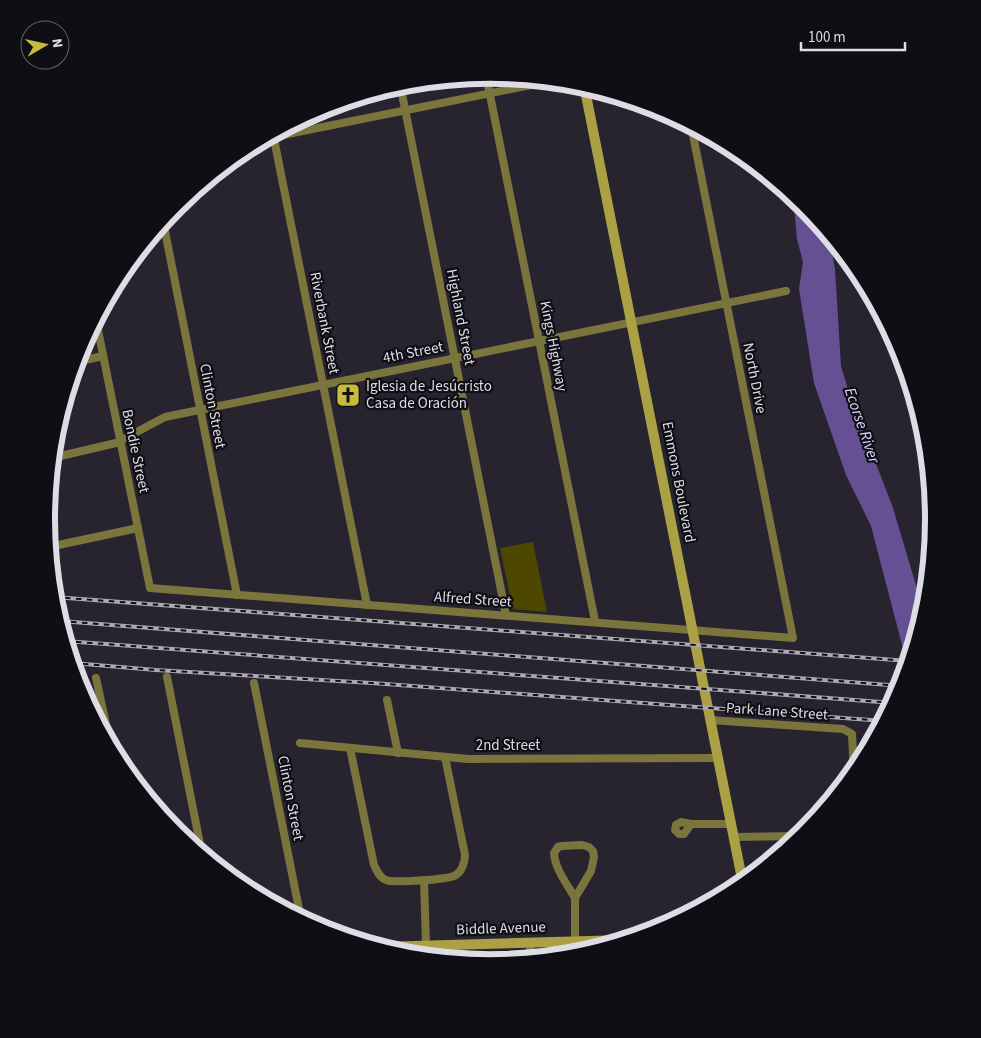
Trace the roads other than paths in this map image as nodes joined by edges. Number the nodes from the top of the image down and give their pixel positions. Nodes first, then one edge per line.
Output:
1 (488, 83) edge
2 (530, 85) edge
3 (402, 93) edge
4 (490, 93) junction
5 (586, 94) edge
6 (406, 110) junction
7 (291, 132) edge
8 (693, 133) edge
9 (275, 141) edge
10 (165, 230) edge
11 (786, 291) dead end
12 (726, 302) junction
13 (632, 322) junction
14 (98, 330) edge
15 (539, 341) junction
16 (103, 356) junction
17 (455, 358) junction
18 (85, 360) edge
19 (323, 385) junction
20 (200, 410) junction
21 (120, 440) junction
22 (60, 456) edge
23 (138, 528) junction
24 (56, 546) edge
25 (150, 588) joint
26 (237, 595) junction
27 (367, 605) junction
28 (506, 615) junction
29 (595, 621) junction
30 (693, 629) junction
31 (793, 638) joint
32 (167, 676) dead end
33 (96, 678) dead end
34 (254, 683) dead end
35 (100, 698) junction
36 (94, 699) edge
37 (387, 700) dead end
38 (710, 720) junction
39 (105, 722) edge
40 (300, 743) dead end
41 (350, 748) junction
42 (398, 753) junction
43 (445, 757) junction
44 (717, 758) junction
45 (853, 760) edge
46 (691, 824) dead end
47 (732, 824) junction
48 (734, 836) junction
49 (789, 836) edge
50 (200, 843) edge
51 (741, 875) edge
52 (424, 880) junction
53 (575, 898) junction
54 (299, 911) edge
55 (575, 940) junction
56 (603, 940) edge
57 (529, 942) junction
58 (426, 945) junction
59 (405, 946) edge
60 (531, 953) edge

1 - 4 street, Kings Highway
2 - 4 street
3 - 6 street, Highland Street
4 - 6 street
4 - 15 street, Kings Highway
5 - 13 street, Emmons Boulevard
6 - 7 street
6 - 17 street, Highland Street
8 - 12 street, North Drive
9 - 19 street, Riverbank Street
10 - 20 street, Clinton Street
11 - 12 street, 4th Street
12 - 13 street, 4th Street
12 - 31 street, North Drive
13 - 15 street, 4th Street
13 - 30 street, Emmons Boulevard
14 - 16 street, Bondie Street
15 - 17 street, 4th Street
15 - 29 street, Kings Highway
16 - 18 street
16 - 21 street, Bondie Street
17 - 19 street, 4th Street
17 - 28 street, Highland Street
19 - 20 street, 4th Street
19 - 27 street, Riverbank Street
20 - 21 street, 4th Street
20 - 26 street, Clinton Street
21 - 22 street, 4th Street
21 - 23 street, Bondie Street
23 - 24 street
23 - 25 street, Bondie Street
25 - 26 street, Alfred Street
26 - 27 street, Alfred Street
27 - 28 street, Alfred Street
28 - 29 street, Alfred Street
29 - 30 street, Alfred Street
30 - 31 street, Alfred Street
30 - 38 street, Emmons Boulevard
32 - 50 street
33 - 35 street
34 - 54 street, Clinton Street
35 - 36 street
35 - 39 street
37 - 42 street
38 - 44 street, Emmons Boulevard
38 - 45 street, Park Lane Street
40 - 41 street, 2nd Street
41 - 42 street, 2nd Street
41 - 52 street
42 - 43 street, 2nd Street
43 - 44 street, 2nd Street
43 - 52 street
44 - 47 street, Emmons Boulevard
46 - 47 street
47 - 48 street, Emmons Boulevard
48 - 49 street
48 - 51 street, Emmons Boulevard
52 - 58 street
53 - 53 street
53 - 55 street
55 - 56 street, Biddle Avenue
55 - 57 street, Biddle Avenue
57 - 58 street, Biddle Avenue
57 - 60 street
58 - 59 street, Biddle Avenue

